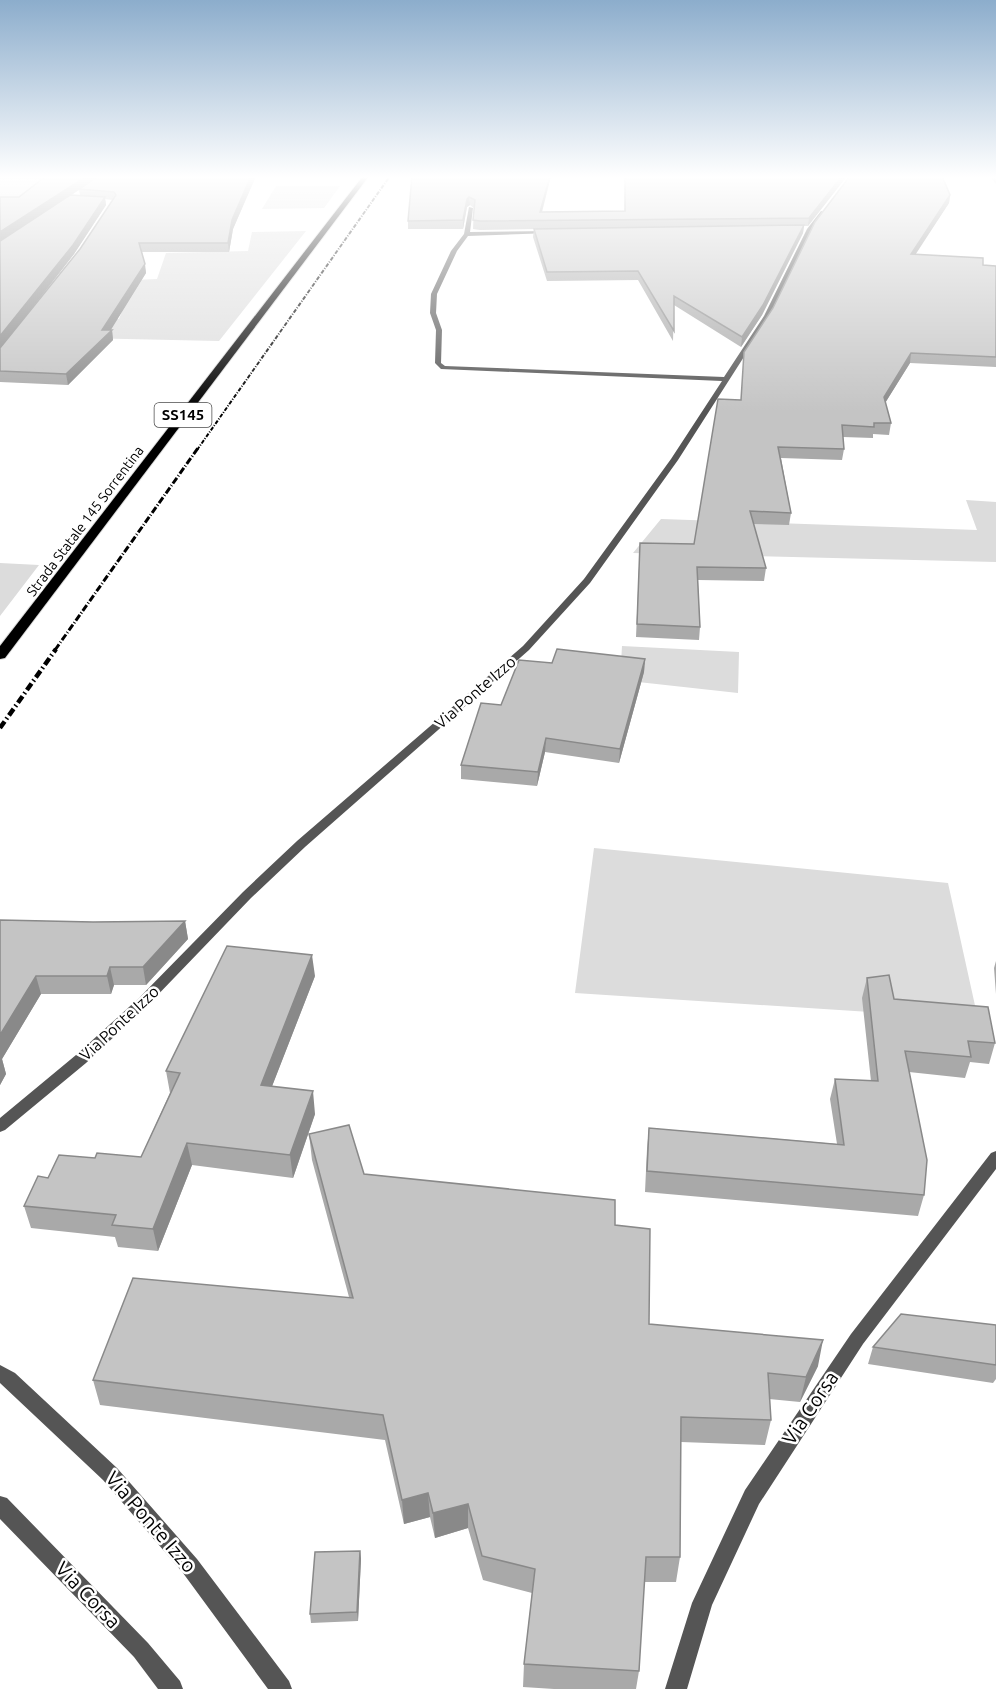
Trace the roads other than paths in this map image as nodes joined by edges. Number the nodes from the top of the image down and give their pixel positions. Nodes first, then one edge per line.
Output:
1 (306, 255) edge
2 (452, 255) edge
3 (797, 255) edge
4 (726, 379) junction
5 (0, 655) edge
6 (0, 1126) edge
7 (996, 1157) edge
8 (0, 1373) edge
9 (0, 1505) edge
10 (172, 1689) edge
11 (281, 1689) edge
12 (676, 1689) edge

1 - 5 highway, Strada Statale 145 Sorrentina / SS145
2 - 4 street
3 - 4 street, Via Ponte Izzo
4 - 6 street, Via Ponte Izzo
7 - 12 street, Via Corsa
8 - 11 street, Via Ponte Izzo
9 - 10 street, Via Corsa

